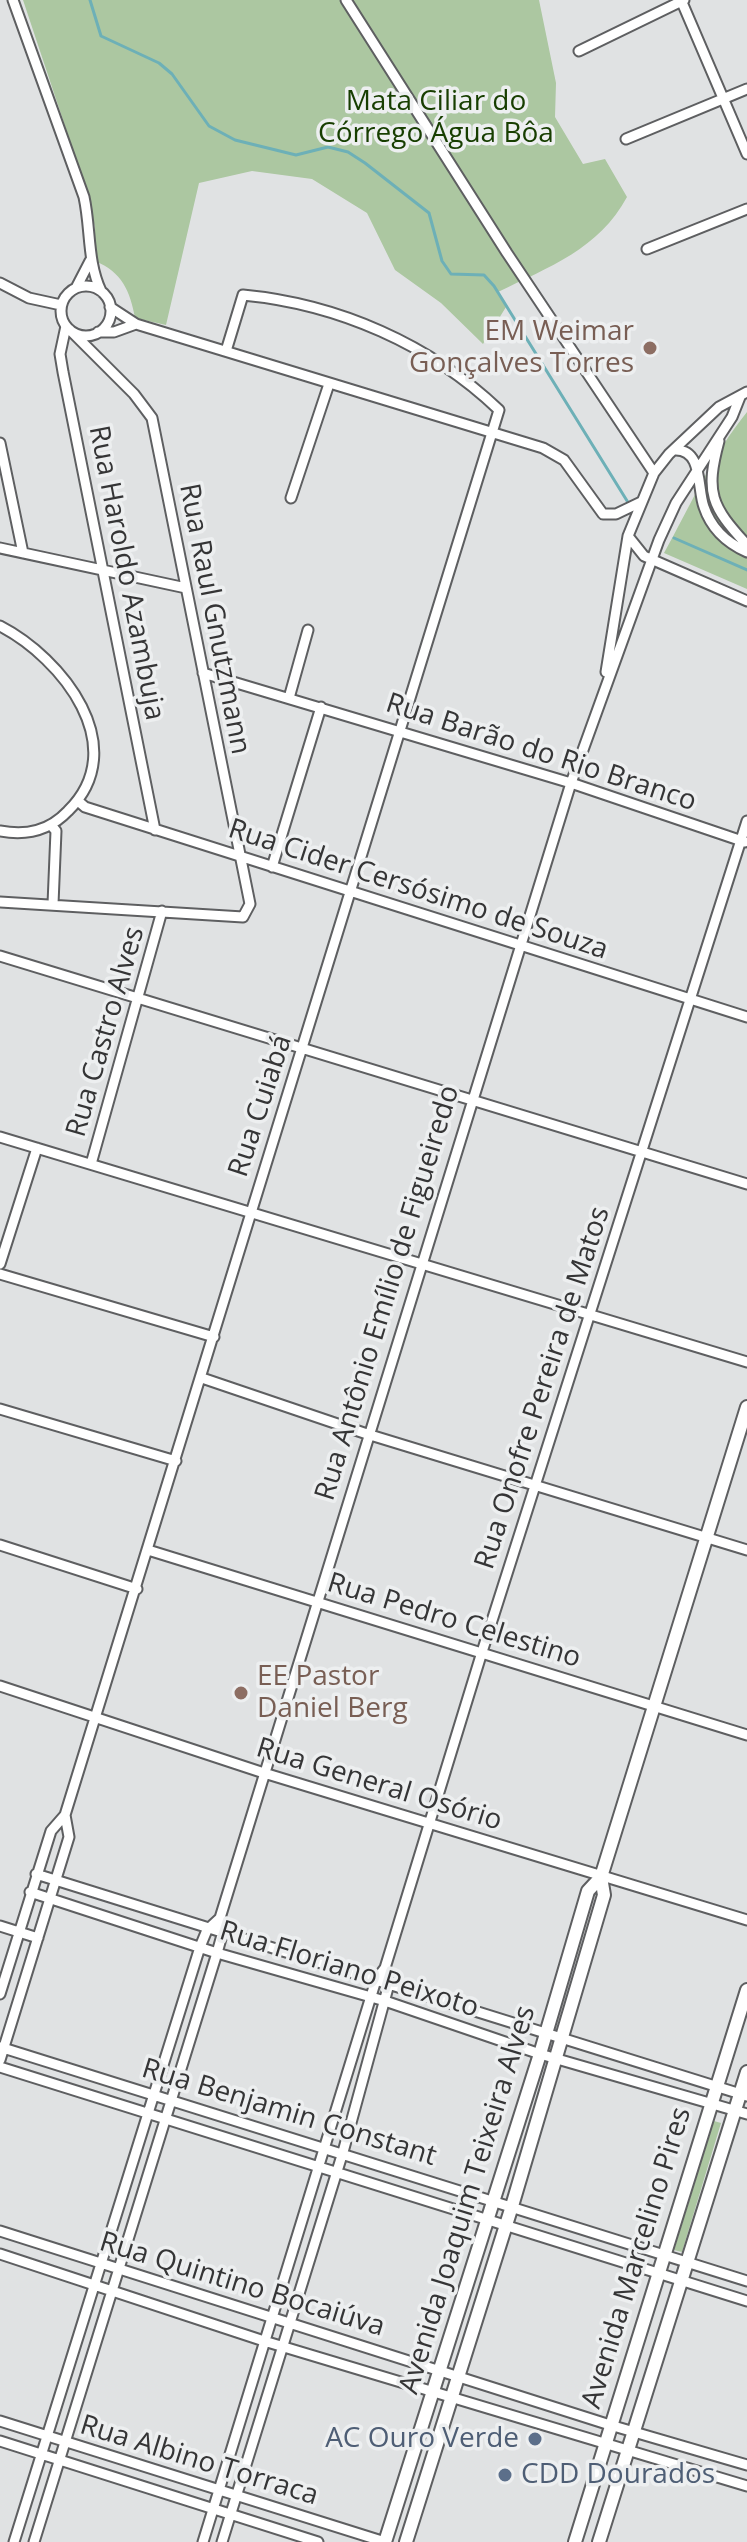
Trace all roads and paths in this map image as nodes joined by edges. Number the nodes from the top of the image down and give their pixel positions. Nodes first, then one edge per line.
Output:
1 (13, 0) edge
2 (346, 0) edge
3 (683, 0) edge
4 (579, 51) dead end
5 (747, 89) edge
6 (724, 99) junction
7 (626, 139) dead end
8 (747, 154) edge
9 (747, 209) edge
10 (647, 249) dead end
11 (90, 261) junction
12 (0, 283) edge
13 (76, 288) junction
14 (101, 291) junction
15 (61, 305) junction
16 (110, 307) junction
17 (136, 324) junction
18 (68, 328) junction
19 (96, 333) junction
20 (226, 351) junction
21 (95, 355) junction
22 (329, 384) junction
23 (743, 395) edge
24 (492, 434) junction
25 (720, 434) junction
26 (0, 443) edge
27 (675, 450) junction
28 (696, 469) junction
29 (654, 473) junction
30 (291, 498) dead end
31 (641, 502) junction
32 (628, 536) junction
33 (747, 545) edge
34 (0, 548) edge
35 (747, 552) edge
36 (23, 553) junction
37 (653, 560) junction
38 (103, 569) junction
39 (186, 588) junction
40 (747, 601) edge
41 (0, 626) edge
42 (308, 630) dead end
43 (203, 673) junction
44 (605, 684) junction
45 (289, 698) junction
46 (321, 707) junction
47 (400, 730) junction
48 (571, 783) junction
49 (78, 801) junction
50 (747, 821) edge
51 (51, 825) junction
52 (155, 830) junction
53 (0, 831) edge
54 (744, 842) edge
55 (238, 856) junction
56 (272, 867) junction
57 (351, 892) junction
58 (0, 902) edge
59 (53, 904) junction
60 (162, 911) junction
61 (519, 945) junction
62 (0, 956) edge
63 (140, 998) junction
64 (690, 999) junction
65 (747, 1017) edge
66 (302, 1050) junction
67 (470, 1101) junction
68 (0, 1137) edge
69 (37, 1148) junction
70 (641, 1152) junction
71 (91, 1164) junction
72 (747, 1184) edge
73 (249, 1214) junction
74 (0, 1264) edge
75 (420, 1265) junction
76 (0, 1274) edge
77 (590, 1313) junction
78 (214, 1337) junction
79 (747, 1362) edge
80 (202, 1378) junction
81 (747, 1407) edge
82 (0, 1409) edge
83 (367, 1434) junction
84 (176, 1461) junction
85 (536, 1483) junction
86 (706, 1537) junction
87 (0, 1545) edge
88 (148, 1550) junction
89 (747, 1550) edge
90 (137, 1589) junction
91 (314, 1602) junction
92 (482, 1652) junction
93 (0, 1686) edge
94 (652, 1705) junction
95 (95, 1718) junction
96 (747, 1735) edge
97 (264, 1773) junction
98 (65, 1815) junction
99 (430, 1824) junction
100 (36, 1874) junction
101 (601, 1877) junction
102 (55, 1881) junction
103 (30, 1892) junction
104 (50, 1898) junction
105 (220, 1918) junction
106 (747, 1920) edge
107 (0, 1926) edge
108 (207, 1930) junction
109 (19, 1931) junction
110 (222, 1935) junction
111 (38, 1938) junction
112 (200, 1947) junction
113 (217, 1953) junction
114 (385, 1968) junction
115 (376, 1980) junction
116 (389, 1984) junction
117 (747, 1990) edge
118 (0, 1994) edge
119 (371, 1997) junction
120 (385, 2001) junction
121 (546, 2034) junction
122 (563, 2039) junction
123 (2, 2048) edge
124 (540, 2054) junction
125 (557, 2058) junction
126 (0, 2060) edge
127 (0, 2067) edge
128 (747, 2072) edge
129 (717, 2085) junction
130 (155, 2095) junction
131 (744, 2095) edge
132 (172, 2101) junction
133 (711, 2101) junction
134 (150, 2112) junction
135 (741, 2112) edge
136 (167, 2118) junction
137 (324, 2146) junction
138 (343, 2152) junction
139 (318, 2165) junction
140 (336, 2172) junction
141 (494, 2200) junction
142 (512, 2206) junction
143 (487, 2220) junction
144 (506, 2225) junction
145 (0, 2231) edge
146 (0, 2254) edge
147 (665, 2254) junction
148 (689, 2261) junction
149 (102, 2264) junction
150 (119, 2269) junction
151 (659, 2273) junction
152 (682, 2279) junction
153 (747, 2281) edge
154 (96, 2284) junction
155 (113, 2289) junction
156 (747, 2301) edge
157 (272, 2317) junction
158 (288, 2322) junction
159 (264, 2341) junction
160 (282, 2345) junction
161 (440, 2371) junction
162 (458, 2377) junction
163 (433, 2392) junction
164 (452, 2397) junction
165 (0, 2421) edge
166 (610, 2425) junction
167 (633, 2432) junction
168 (48, 2437) junction
169 (0, 2441) edge
170 (67, 2442) junction
171 (603, 2444) junction
172 (627, 2453) junction
173 (42, 2455) junction
174 (61, 2460) junction
175 (747, 2465) edge
176 (747, 2486) edge
177 (217, 2491) junction
178 (236, 2496) junction
179 (212, 2509) junction
180 (230, 2515) junction
181 (14, 2542) edge
182 (34, 2542) edge
183 (203, 2542) edge
184 (222, 2542) edge
185 (318, 2542) edge
186 (385, 2542) edge
187 (406, 2542) edge
188 (575, 2542) edge
189 (599, 2542) edge

1 - 11 street
2 - 29 street
3 - 4 street
3 - 6 street
5 - 6 street
6 - 7 street
6 - 8 street
9 - 10 street
11 - 13 street
11 - 14 street
12 - 15 street
13 - 14 street
13 - 15 street
14 - 16 street
15 - 18 street
16 - 17 street
16 - 19 street
17 - 19 street
17 - 20 street
18 - 19 street
18 - 21 street, Rua Raul Gnutzmann
18 - 38 street, Rua Haroldo Azambuja
19 - 21 street
20 - 22 street
20 - 24 street, Rua Cuiabá
21 - 39 street, Rua Raul Gnutzmann
22 - 24 street
22 - 30 street
23 - 25 street, Rua Antônio Emílio de Figueiredo
23 - 27 street, Rua Antônio Emílio de Figueiredo
24 - 31 street
24 - 47 street, Rua Cuiabá
25 - 28 street, Rua Antônio Emílio de Figueiredo
25 - 33 street
26 - 36 street
27 - 28 street
27 - 29 street, Rua Antônio Emílio de Figueiredo
28 - 35 street
28 - 37 street, Rua Antônio Emílio de Figueiredo
29 - 31 street, Rua Antônio Emílio de Figueiredo
31 - 32 street, Rua Antônio Emílio de Figueiredo
32 - 37 street
32 - 44 street, Rua Antônio Emílio de Figueiredo
34 - 36 street
36 - 38 street
37 - 40 street
37 - 44 street, Rua Antônio Emílio de Figueiredo
38 - 39 street
38 - 52 street, Rua Haroldo Azambuja
39 - 43 street, Rua Raul Gnutzmann
41 - 49 street
42 - 45 street
43 - 45 street, Rua Barão do Rio Branco
43 - 55 street, Rua Raul Gnutzmann
44 - 48 street, Rua Antônio Emílio de Figueiredo
45 - 46 street, Rua Barão do Rio Branco
46 - 47 street, Rua Barão do Rio Branco
46 - 56 street
47 - 48 street, Rua Barão do Rio Branco
47 - 57 street, Rua Cuiabá
48 - 54 street, Rua Barão do Rio Branco
48 - 61 street, Rua Antônio Emílio de Figueiredo
49 - 51 street
49 - 52 street, Rua Cider Cersósimo de Souza
50 - 54 street, Rua Onofre Pereira de Matos
51 - 53 street
51 - 59 street
52 - 55 street, Rua Cider Cersósimo de Souza
54 - 64 street, Rua Onofre Pereira de Matos
55 - 56 street, Rua Cider Cersósimo de Souza
55 - 60 street, Rua Raul Gnutzmann
56 - 57 street, Rua Cider Cersósimo de Souza
57 - 61 street, Rua Cider Cersósimo de Souza
57 - 66 street, Rua Cuiabá
58 - 59 street
59 - 60 street
60 - 63 street, Rua Castro Alves
61 - 64 street, Rua Cider Cersósimo de Souza
61 - 67 street, Rua Antônio Emílio de Figueiredo
62 - 63 street
63 - 66 street
63 - 71 street, Rua Castro Alves
64 - 65 street, Rua Cider Cersósimo de Souza
64 - 70 street, Rua Onofre Pereira de Matos
66 - 67 street
66 - 73 street, Rua Cuiabá
67 - 70 street
67 - 75 street, Rua Antônio Emílio de Figueiredo
68 - 69 street
69 - 71 street
69 - 74 street
70 - 72 street
70 - 77 street, Rua Onofre Pereira de Matos
71 - 73 street
73 - 75 street
73 - 78 street, Rua Cuiabá
75 - 77 street
75 - 83 street, Rua Antônio Emílio de Figueiredo
76 - 78 street
77 - 79 street
77 - 85 street, Rua Onofre Pereira de Matos
78 - 80 street, Rua Cuiabá
80 - 83 street
80 - 84 street, Rua Cuiabá
81 - 86 main road, Avenida Joaquim Teixeira Alves
82 - 84 street
83 - 85 street
83 - 91 street, Rua Antônio Emílio de Figueiredo
84 - 88 street, Rua Cuiabá
85 - 86 street
85 - 92 street, Rua Onofre Pereira de Matos
86 - 89 street
86 - 94 main road, Avenida Joaquim Teixeira Alves
87 - 90 street
88 - 90 street, Rua Cuiabá
88 - 91 street, Rua Pedro Celestino
90 - 95 street, Rua Cuiabá
91 - 92 street, Rua Pedro Celestino
91 - 97 street, Rua Antônio Emílio de Figueiredo
92 - 94 street, Rua Pedro Celestino
92 - 99 street, Rua Onofre Pereira de Matos
93 - 95 street, Rua General Osório
94 - 96 street, Rua Pedro Celestino
94 - 101 main road, Avenida Joaquim Teixeira Alves
95 - 97 street, Rua General Osório
95 - 98 street, Rua Cuiabá
97 - 99 street, Rua General Osório
97 - 105 street, Rua Antônio Emílio de Figueiredo
98 - 100 street, Rua Cuiabá
98 - 102 street, Rua Cuiabá
99 - 101 street, Rua General Osório
99 - 114 street, Rua Onofre Pereira de Matos
100 - 102 street, Rua Floriano Peixoto
100 - 103 street, Rua Cuiabá
101 - 106 street, Rua General Osório
101 - 121 main road, Avenida Joaquim Teixeira Alves
101 - 122 main road, Avenida Joaquim Teixeira Alves
102 - 104 street, Rua Cuiabá
102 - 108 street, Rua Floriano Peixoto
103 - 104 street, Rua Floriano Peixoto
103 - 109 street, Rua Cuiabá
104 - 111 street, Rua Cuiabá
104 - 112 street, Rua Floriano Peixoto
105 - 108 street
105 - 110 street, Rua Antônio Emílio de Figueiredo
107 - 109 street
108 - 110 street, Rua Floriano Peixoto
108 - 112 street
109 - 111 street
109 - 118 street, Rua Cuiabá
110 - 113 street, Rua Antônio Emílio de Figueiredo
110 - 115 street, Rua Floriano Peixoto
111 - 123 street, Rua Cuiabá
112 - 113 street, Rua Floriano Peixoto
112 - 130 street
113 - 119 street, Rua Floriano Peixoto
113 - 132 street, Rua Antônio Emílio de Figueiredo
114 - 115 street, Rua Onofre Pereira de Matos
114 - 116 street
115 - 116 street, Rua Floriano Peixoto
115 - 119 street, Rua Onofre Pereira de Matos
116 - 120 street
116 - 121 street, Rua Floriano Peixoto
117 - 129 main road, Avenida Marcelino Pires
119 - 120 street, Rua Floriano Peixoto
119 - 137 street, Rua Onofre Pereira de Matos
120 - 124 street, Rua Floriano Peixoto
120 - 138 street
121 - 122 street, Rua Floriano Peixoto
121 - 124 main road, Avenida Joaquim Teixeira Alves
122 - 125 main road, Avenida Joaquim Teixeira Alves
122 - 129 street, Rua Floriano Peixoto
123 - 126 street, Rua Cuiabá
123 - 130 street, Rua Benjamin Constant
124 - 125 street, Rua Floriano Peixoto
124 - 141 main road, Avenida Joaquim Teixeira Alves
125 - 133 street, Rua Floriano Peixoto
125 - 142 main road, Avenida Joaquim Teixeira Alves
127 - 134 street, Rua Benjamin Constant
128 - 131 main road, Avenida Marcelino Pires
129 - 131 street, Rua Floriano Peixoto
129 - 133 main road, Avenida Marcelino Pires
130 - 132 street, Rua Benjamin Constant
130 - 134 street
131 - 135 main road, Avenida Marcelino Pires
132 - 136 street, Rua Antônio Emílio de Figueiredo
132 - 137 street, Rua Benjamin Constant
133 - 135 street, Rua Floriano Peixoto
133 - 147 main road, Avenida Marcelino Pires
134 - 136 street, Rua Benjamin Constant
134 - 149 street
135 - 148 main road, Avenida Marcelino Pires
136 - 139 street, Rua Benjamin Constant
136 - 150 street, Rua Antônio Emílio de Figueiredo
137 - 138 street, Rua Benjamin Constant
137 - 139 street, Rua Onofre Pereira de Matos
138 - 140 street
138 - 141 street, Rua Benjamin Constant
139 - 140 street, Rua Benjamin Constant
139 - 157 street, Rua Onofre Pereira de Matos
140 - 143 street, Rua Benjamin Constant
140 - 158 street
141 - 142 street, Rua Benjamin Constant
141 - 143 main road, Avenida Joaquim Teixeira Alves
142 - 144 main road, Avenida Joaquim Teixeira Alves
142 - 147 street, Rua Benjamin Constant
143 - 144 street, Rua Benjamin Constant
143 - 161 main road, Avenida Joaquim Teixeira Alves
144 - 151 street, Rua Benjamin Constant
144 - 162 main road, Avenida Joaquim Teixeira Alves
145 - 149 street, Rua Quintino Bocaiúva
146 - 154 street, Rua Quintino Bocaiúva
147 - 148 street, Rua Benjamin Constant
147 - 151 main road, Avenida Marcelino Pires
148 - 152 main road, Avenida Marcelino Pires
148 - 153 street, Rua Benjamin Constant
149 - 150 street, Rua Quintino Bocaiúva
149 - 154 street
150 - 155 street, Rua Antônio Emílio de Figueiredo
150 - 157 street, Rua Quintino Bocaiúva
151 - 152 street, Rua Benjamin Constant
151 - 166 main road, Avenida Marcelino Pires
152 - 156 street, Rua Benjamin Constant
152 - 167 main road, Avenida Marcelino Pires
154 - 155 street, Rua Quintino Bocaiúva
154 - 168 street
155 - 159 street, Rua Quintino Bocaiúva
155 - 170 street, Rua Antônio Emílio de Figueiredo
157 - 158 street, Rua Quintino Bocaiúva
157 - 159 street, Rua Onofre Pereira de Matos
158 - 160 street
158 - 161 street, Rua Quintino Bocaiúva
159 - 160 street, Rua Quintino Bocaiúva
159 - 177 street, Rua Onofre Pereira de Matos
160 - 163 street, Rua Quintino Bocaiúva
160 - 178 street
161 - 162 street, Rua Quintino Bocaiúva
161 - 163 main road, Avenida Joaquim Teixeira Alves
162 - 164 main road, Avenida Joaquim Teixeira Alves
162 - 166 street, Rua Quintino Bocaiúva
163 - 164 street, Rua Quintino Bocaiúva
163 - 186 main road, Avenida Joaquim Teixeira Alves
164 - 171 street, Rua Quintino Bocaiúva
164 - 187 main road, Avenida Joaquim Teixeira Alves
165 - 168 street, Rua Albino Torraca
166 - 167 street, Rua Quintino Bocaiúva
166 - 171 main road, Avenida Marcelino Pires
167 - 172 main road, Avenida Marcelino Pires
167 - 175 street, Rua Quintino Bocaiúva
168 - 170 street, Rua Albino Torraca
168 - 173 street
169 - 173 street, Rua Albino Torraca
170 - 174 street, Rua Antônio Emílio de Figueiredo
170 - 177 street, Rua Albino Torraca
171 - 172 street, Rua Quintino Bocaiúva
171 - 188 main road, Avenida Marcelino Pires
172 - 176 street, Rua Quintino Bocaiúva
172 - 189 main road, Avenida Marcelino Pires
173 - 174 street, Rua Albino Torraca
173 - 181 street
174 - 179 street, Rua Albino Torraca
174 - 182 street, Rua Antônio Emílio de Figueiredo
177 - 178 street, Rua Albino Torraca
177 - 179 street, Rua Onofre Pereira de Matos
178 - 180 street
178 - 186 street, Rua Albino Torraca
179 - 180 street, Rua Albino Torraca
179 - 183 street, Rua Onofre Pereira de Matos
180 - 184 street
180 - 185 street, Rua Albino Torraca

